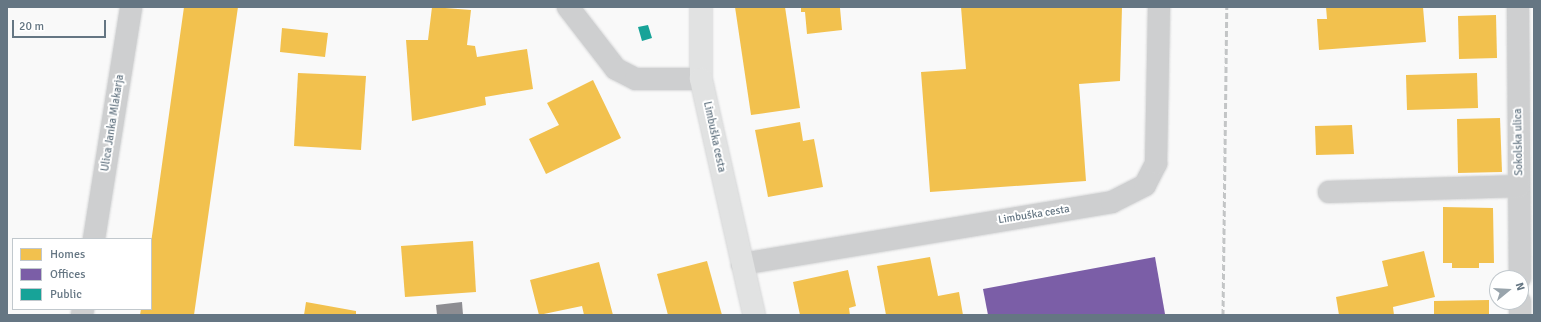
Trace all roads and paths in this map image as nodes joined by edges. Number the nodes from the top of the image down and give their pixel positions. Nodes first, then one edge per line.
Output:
1 (132, 7) edge
2 (568, 7) edge
3 (701, 7) edge
4 (1159, 7) edge
5 (1518, 7) edge
6 (701, 80) junction
7 (1509, 186) junction
8 (1329, 192) dead end
9 (94, 238) edge
10 (742, 264) junction
11 (1519, 270) edge
12 (754, 315) edge

1 - 9 street, Ulica Janka Mlakarja
2 - 6 street
3 - 6 main road, Limbuška cesta
4 - 10 street, Limbuška cesta
5 - 7 street, Sokolska ulica
6 - 10 main road, Limbuška cesta
7 - 8 street
7 - 11 street, Sokolska ulica
10 - 12 main road, Limbuška cesta

